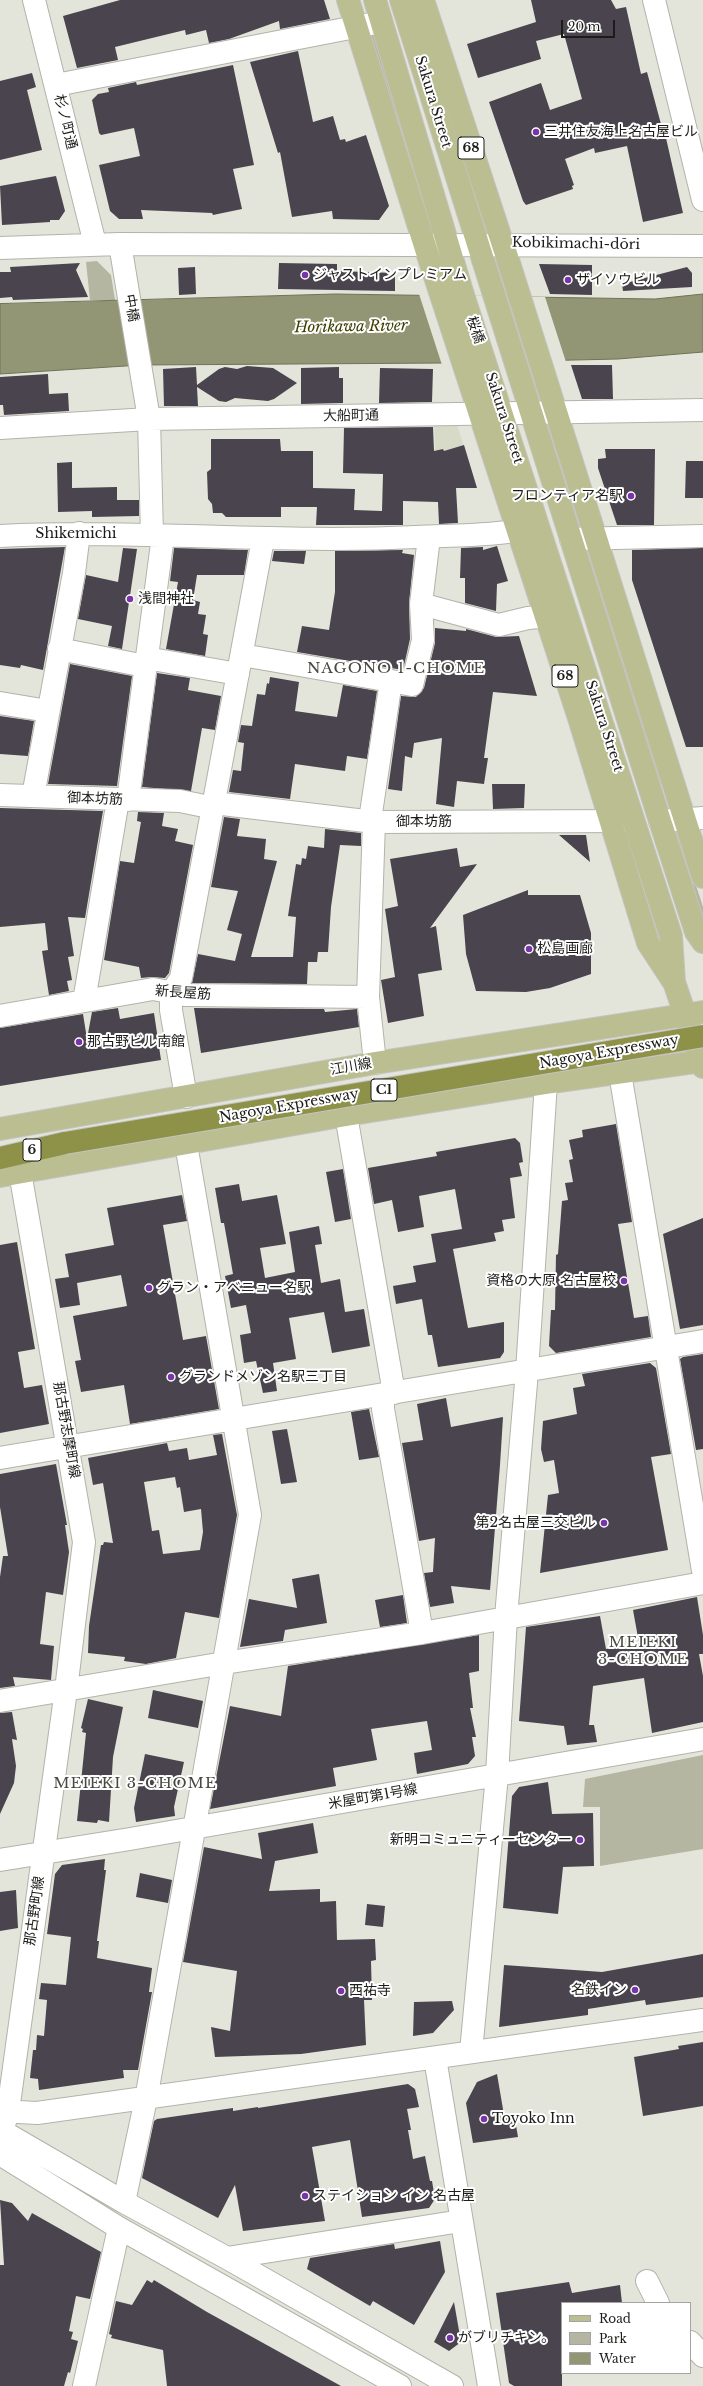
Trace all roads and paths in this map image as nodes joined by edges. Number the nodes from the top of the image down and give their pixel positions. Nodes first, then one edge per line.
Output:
1 (34, 0) edge
2 (348, 0) edge
3 (374, 0) edge
4 (401, 0) edge
5 (422, 0) edge
6 (654, 0) edge
7 (381, 22) junction
8 (357, 27) junction
9 (56, 85) junction
10 (703, 200) edge
11 (95, 244) junction
12 (120, 244) junction
13 (477, 244) junction
14 (503, 244) junction
15 (448, 245) junction
16 (425, 246) junction
17 (703, 246) edge
18 (0, 248) edge
19 (463, 295) joint
20 (493, 295) joint
21 (515, 364) joint
22 (487, 365) joint
23 (703, 410) edge
24 (480, 414) junction
25 (503, 414) junction
26 (530, 414) junction
27 (556, 414) junction
28 (149, 419) junction
29 (0, 428) edge
30 (540, 527) junction
31 (518, 531) junction
32 (79, 533) junction
33 (0, 536) edge
34 (157, 536) junction
35 (703, 536) edge
36 (429, 537) junction
37 (596, 538) junction
38 (263, 539) junction
39 (571, 540) junction
40 (421, 604) junction
41 (568, 615) junction
42 (546, 617) junction
43 (59, 649) junction
44 (145, 662) junction
45 (240, 665) junction
46 (391, 681) junction
47 (0, 704) edge
48 (48, 711) junction
49 (0, 795) edge
50 (32, 796) junction
51 (123, 800) junction
52 (214, 805) junction
53 (694, 818) edge
54 (610, 821) junction
55 (634, 821) junction
56 (660, 821) junction
57 (374, 822) junction
58 (703, 877) edge
59 (703, 942) edge
60 (674, 982) junction
61 (171, 993) junction
62 (368, 997) junction
63 (84, 1001) junction
64 (694, 1013) edge
65 (0, 1016) edge
66 (703, 1036) edge
67 (375, 1063) junction
68 (702, 1063) edge
69 (620, 1073) junction
70 (546, 1083) junction
71 (186, 1097) junction
72 (346, 1115) junction
73 (0, 1129) edge
74 (65, 1143) junction
75 (186, 1144) junction
76 (0, 1150) edge
77 (0, 1158) edge
78 (10, 1174) edge
79 (703, 1341) edge
80 (666, 1347) junction
81 (527, 1371) junction
82 (389, 1394) junction
83 (234, 1420) junction
84 (68, 1446) junction
85 (0, 1458) edge
86 (703, 1571) edge
87 (703, 1583) edge
88 (506, 1617) junction
89 (422, 1633) junction
90 (224, 1663) junction
91 (66, 1690) junction
92 (0, 1701) edge
93 (703, 1739) edge
94 (498, 1775) junction
95 (193, 1829) junction
96 (42, 1854) junction
97 (0, 1860) edge
98 (703, 2020) edge
99 (471, 2052) junction
100 (435, 2058) junction
101 (146, 2099) junction
102 (2, 2123) edge
103 (0, 2154) edge
104 (124, 2202) junction
105 (461, 2221) junction
106 (119, 2228) junction
107 (227, 2258) junction
108 (647, 2281) dead end
109 (658, 2302) edge
110 (691, 2343) edge
111 (703, 2356) edge
112 (84, 2386) edge
113 (400, 2386) edge
114 (452, 2386) edge
115 (489, 2386) edge

1 - 9 street, 杉ノ町通
2 - 8 main road, 68
3 - 7 main road, Sakura Street / 68
4 - 13 main road, Sakura Street / 68
5 - 14 main road, 68
6 - 10 street
7 - 8 street
7 - 15 main road, Sakura Street / 68
8 - 9 street
8 - 16 main road, 68
9 - 11 street, 杉ノ町通
11 - 12 street, Kobikimachi-dōri
11 - 18 street, Kobikimachi-dōri
12 - 16 street, Kobikimachi-dōri
12 - 28 street, 中橋
13 - 14 street, Kobikimachi-dōri
13 - 15 street, Kobikimachi-dōri
13 - 20 main road, Sakura Street / 68
14 - 17 street, Kobikimachi-dōri
14 - 27 main road, 68
15 - 16 street, Kobikimachi-dōri
15 - 19 main road, Sakura Street / 68
16 - 24 main road, 68
19 - 22 main road, 桜橋 / 68
20 - 21 main road, 桜橋 / 68
21 - 26 main road, Sakura Street / 68
22 - 25 main road, Sakura Street / 68
23 - 27 street, 大船町通
24 - 25 street, 大船町通
24 - 28 street, 大船町通
24 - 31 main road, 68
25 - 26 street, 大船町通
25 - 30 main road, Sakura Street / 68
26 - 27 street, 大船町通
26 - 39 main road, Sakura Street / 68
27 - 37 main road, 68
28 - 29 street, 大船町通
28 - 34 street, 中橋
30 - 31 street, Shikemichi
30 - 41 main road, Sakura Street / 68
31 - 36 street, Shikemichi
31 - 42 main road, 68
32 - 33 street, Shikemichi
32 - 34 street, Shikemichi
32 - 43 street
34 - 38 street, Shikemichi
34 - 44 street, 中橋
35 - 37 street
36 - 38 street, Shikemichi
36 - 40 street
37 - 39 street
37 - 53 main road, 68
38 - 45 street
39 - 56 main road, Sakura Street / 68
40 - 42 street
40 - 46 street
41 - 42 street
41 - 55 main road, Sakura Street / 68
42 - 54 main road, 68
43 - 44 street
43 - 48 street
44 - 45 street
44 - 51 street, 中橋
45 - 46 street
45 - 52 street
46 - 57 street
47 - 48 street
48 - 50 street
49 - 50 street, 御本坊筋
50 - 51 street, 御本坊筋
51 - 52 street, 御本坊筋
51 - 63 street, 中橋
52 - 57 street, 御本坊筋
52 - 61 street
53 - 56 street
53 - 58 main road, 68
54 - 55 street, 御本坊筋
54 - 57 street, 御本坊筋
54 - 60 main road, 68
55 - 60 main road, Sakura Street / 68
56 - 59 main road, Sakura Street / 68
57 - 62 street
60 - 64 main road, Sakura Street / 68
61 - 62 street, 新長屋筋
61 - 63 street, 新長屋筋
61 - 71 street
62 - 67 street
63 - 65 street, 新長屋筋
64 - 67 main road, 江川線
64 - 68 main road, Sakura Street / 68
66 - 74 highway, Nagoya Expressway / C1, bridge
67 - 71 main road, 江川線
68 - 69 main road
69 - 70 main road
69 - 80 street
70 - 72 main road
70 - 81 street
71 - 73 main road, 江川線
72 - 75 main road
72 - 82 street
74 - 76 highway, Nagoya Expressway / C1
74 - 77 highway, Nagoya Expressway / 6
75 - 78 main road
75 - 83 street
78 - 84 street, 那古野志摩町線
79 - 80 street
80 - 81 street
80 - 86 street
81 - 82 street
81 - 88 street
82 - 83 street
82 - 89 street
83 - 84 street
83 - 90 street
84 - 85 street
84 - 91 street, 那古野志摩町線
87 - 88 street
88 - 89 street
88 - 94 street
89 - 90 street
90 - 91 street
90 - 95 street
91 - 92 street
91 - 96 street, 那古野町線
93 - 94 street, 米屋町第1号線
94 - 95 street, 米屋町第1号線
94 - 99 street
95 - 96 street, 米屋町第1号線
95 - 101 street
96 - 97 street, 米屋町第1号線
96 - 102 street, 那古野町線
98 - 99 street
99 - 100 street
100 - 101 street
100 - 105 street
101 - 102 street
101 - 104 street
102 - 104 street
103 - 106 street
104 - 107 street
105 - 107 street
105 - 115 street
106 - 112 street
106 - 113 street
107 - 114 street
108 - 109 street
110 - 111 street

